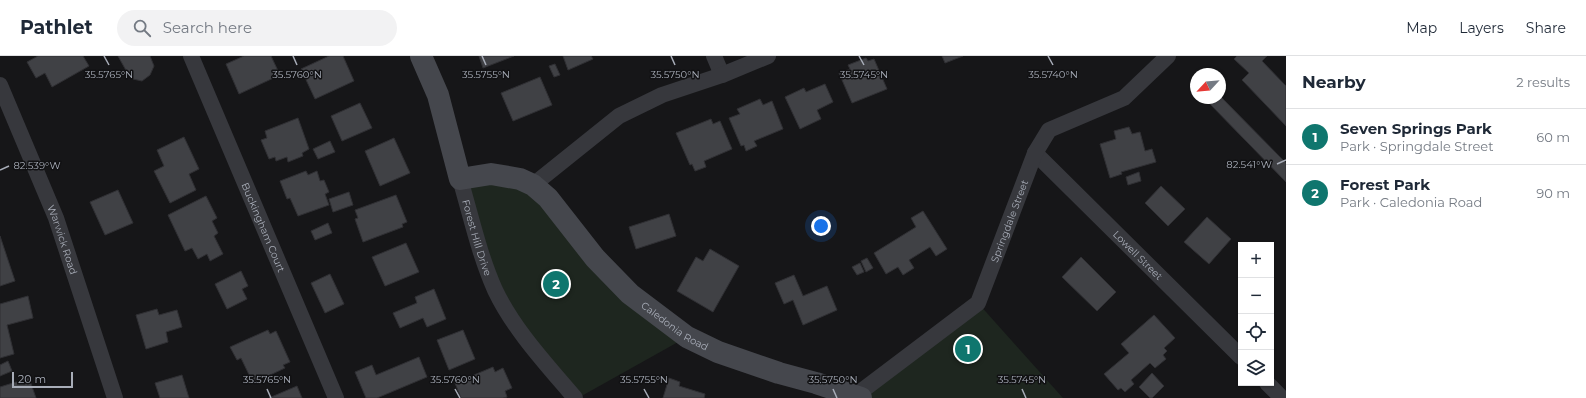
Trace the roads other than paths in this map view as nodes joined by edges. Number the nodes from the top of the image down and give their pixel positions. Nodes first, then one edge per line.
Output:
1 (191, 56) edge
2 (421, 56) edge
3 (714, 56) edge
4 (768, 56) edge
5 (1168, 56) edge
6 (722, 75) junction
7 (0, 85) edge
8 (1036, 153) junction
9 (460, 179) junction
10 (533, 185) junction
11 (1238, 354) edge
12 (1270, 386) edge
13 (858, 397) edge
14 (115, 398) edge
15 (336, 398) edge
16 (575, 398) edge
17 (1282, 398) edge

1 - 15 street, Buckingham Court
2 - 9 street, Forest Hill Drive
3 - 6 street
4 - 6 street
5 - 8 street, Springdale Street
6 - 10 street
7 - 14 street, Warwick Road
8 - 11 street, Lowell Street
8 - 13 street, Springdale Street
9 - 10 street, Caledonia Road
9 - 16 street, Forest Hill Drive
10 - 13 street, Caledonia Road
12 - 17 street

